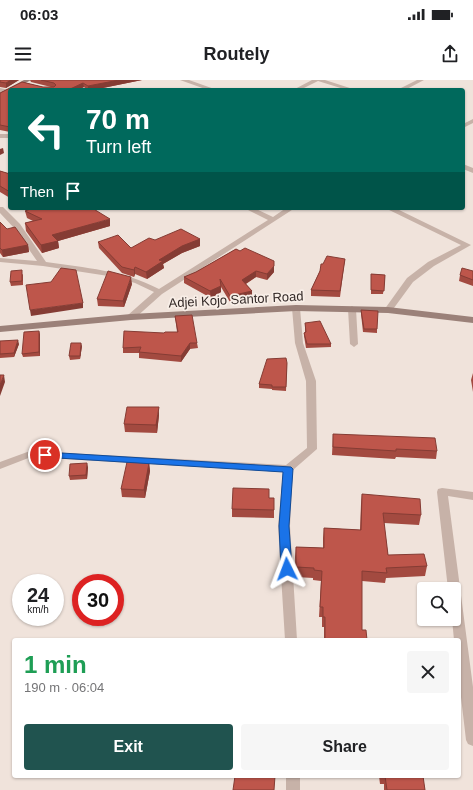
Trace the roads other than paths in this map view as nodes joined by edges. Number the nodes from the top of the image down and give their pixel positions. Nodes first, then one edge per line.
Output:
1 (28, 80) edge
2 (183, 80) edge
3 (318, 80) edge
4 (421, 80) edge
5 (20, 83) junction
6 (33, 86) edge
7 (12, 88) edge
8 (208, 88) edge
9 (300, 88) edge
10 (346, 88) edge
11 (404, 88) edge
12 (0, 90) edge
13 (8, 91) joint
14 (0, 94) edge
15 (0, 209) edge
16 (252, 210) edge
17 (288, 210) edge
18 (394, 210) edge
19 (272, 219) junction
20 (0, 260) edge
21 (43, 264) junction
22 (160, 292) junction
23 (296, 308) junction
24 (352, 309) junction
25 (388, 310) junction
26 (131, 317) junction
27 (473, 320) edge
28 (0, 329) edge
29 (354, 344) dead end
30 (0, 466) edge
31 (288, 469) junction
32 (473, 496) edge
33 (290, 638) edge
34 (460, 638) edge
35 (461, 644) edge
36 (473, 740) edge
37 (293, 778) edge
38 (293, 790) edge

1 - 5 street
2 - 8 street
3 - 9 street
3 - 10 street
4 - 11 street
5 - 6 street
5 - 7 street
12 - 13 street
13 - 14 street
15 - 21 street
16 - 19 street
17 - 19 street
18 - 25 street
19 - 22 street
20 - 21 street
21 - 22 street
22 - 26 street
23 - 24 street, Adjei Kojo Santor Road
23 - 26 street, Adjei Kojo Santor Road
23 - 31 street
24 - 25 street, Adjei Kojo Santor Road
24 - 29 street
25 - 27 street, Adjei Kojo Santor Road
26 - 28 street, Adjei Kojo Santor Road
30 - 31 street
31 - 33 street
32 - 34 street
35 - 36 street
37 - 38 street

